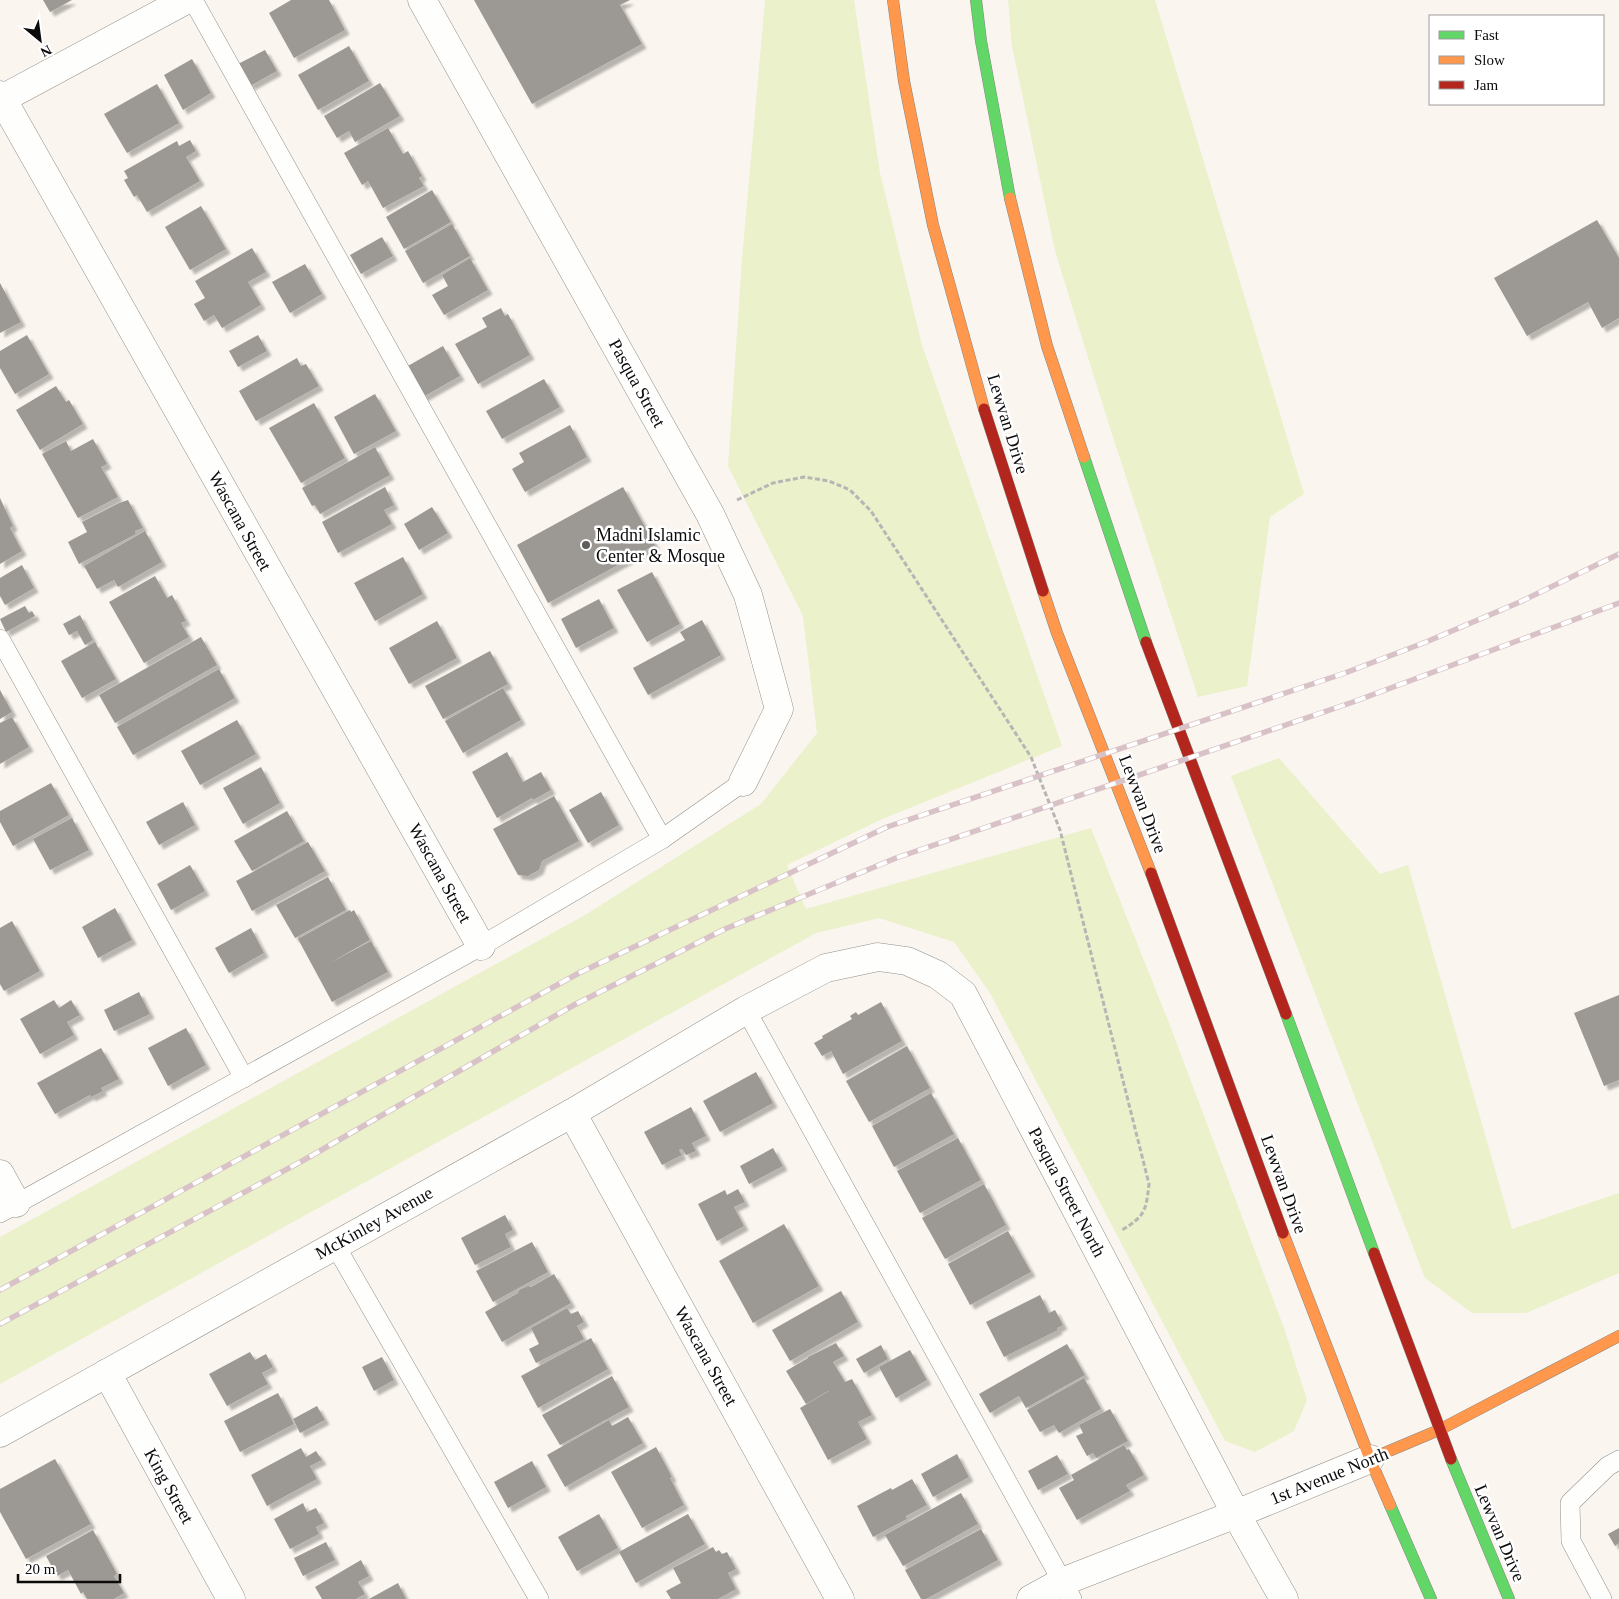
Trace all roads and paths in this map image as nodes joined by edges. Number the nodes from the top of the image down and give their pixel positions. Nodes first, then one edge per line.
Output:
1 (186, 0) edge
2 (193, 0) edge
3 (422, 0) edge
4 (893, 0) edge
5 (976, 0) edge
6 (1, 98) edge
7 (710, 514) junction
8 (0, 639) edge
9 (743, 782) joint
10 (662, 838) junction
11 (481, 946) junction
12 (746, 1010) junction
13 (244, 1078) junction
14 (572, 1113) junction
15 (0, 1174) edge
16 (8, 1208) edge
17 (335, 1245) junction
18 (1095, 1245) junction
19 (1619, 1336) edge
20 (106, 1373) junction
21 (1438, 1430) junction
22 (0, 1433) edge
23 (1370, 1459) junction
24 (1619, 1460) edge
25 (1236, 1514) junction
26 (1067, 1591) edge
27 (231, 1599) edge
28 (539, 1599) edge
29 (840, 1599) edge
30 (1031, 1599) edge
31 (1284, 1599) edge
32 (1431, 1599) edge
33 (1509, 1599) edge
34 (1602, 1599) edge

1 - 6 street
2 - 10 lane
3 - 7 street, Pasqua Street
4 - 23 main road, Lewvan Drive
5 - 21 main road, Lewvan Drive
6 - 11 street, Wascana Street
7 - 9 street, Pasqua Street
7 - 18 path
8 - 13 lane
9 - 10 lane
10 - 11 lane
11 - 13 lane
12 - 14 street, McKinley Avenue
12 - 18 street, Pasqua Street North
12 - 26 lane
13 - 16 lane
14 - 17 street, McKinley Avenue
14 - 29 street, Wascana Street
15 - 16 street
17 - 20 street, McKinley Avenue
17 - 28 lane
18 - 25 street, Pasqua Street North
19 - 21 main road, 1st Avenue North
20 - 22 street, McKinley Avenue
20 - 27 street, King Street
21 - 23 main road, 1st Avenue North
21 - 33 main road, Lewvan Drive
23 - 25 street, 1st Avenue North
23 - 32 main road, Lewvan Drive
24 - 34 lane
25 - 26 street, 1st Avenue North
25 - 31 street, Pasqua Street North
26 - 30 street, 1st Avenue North

